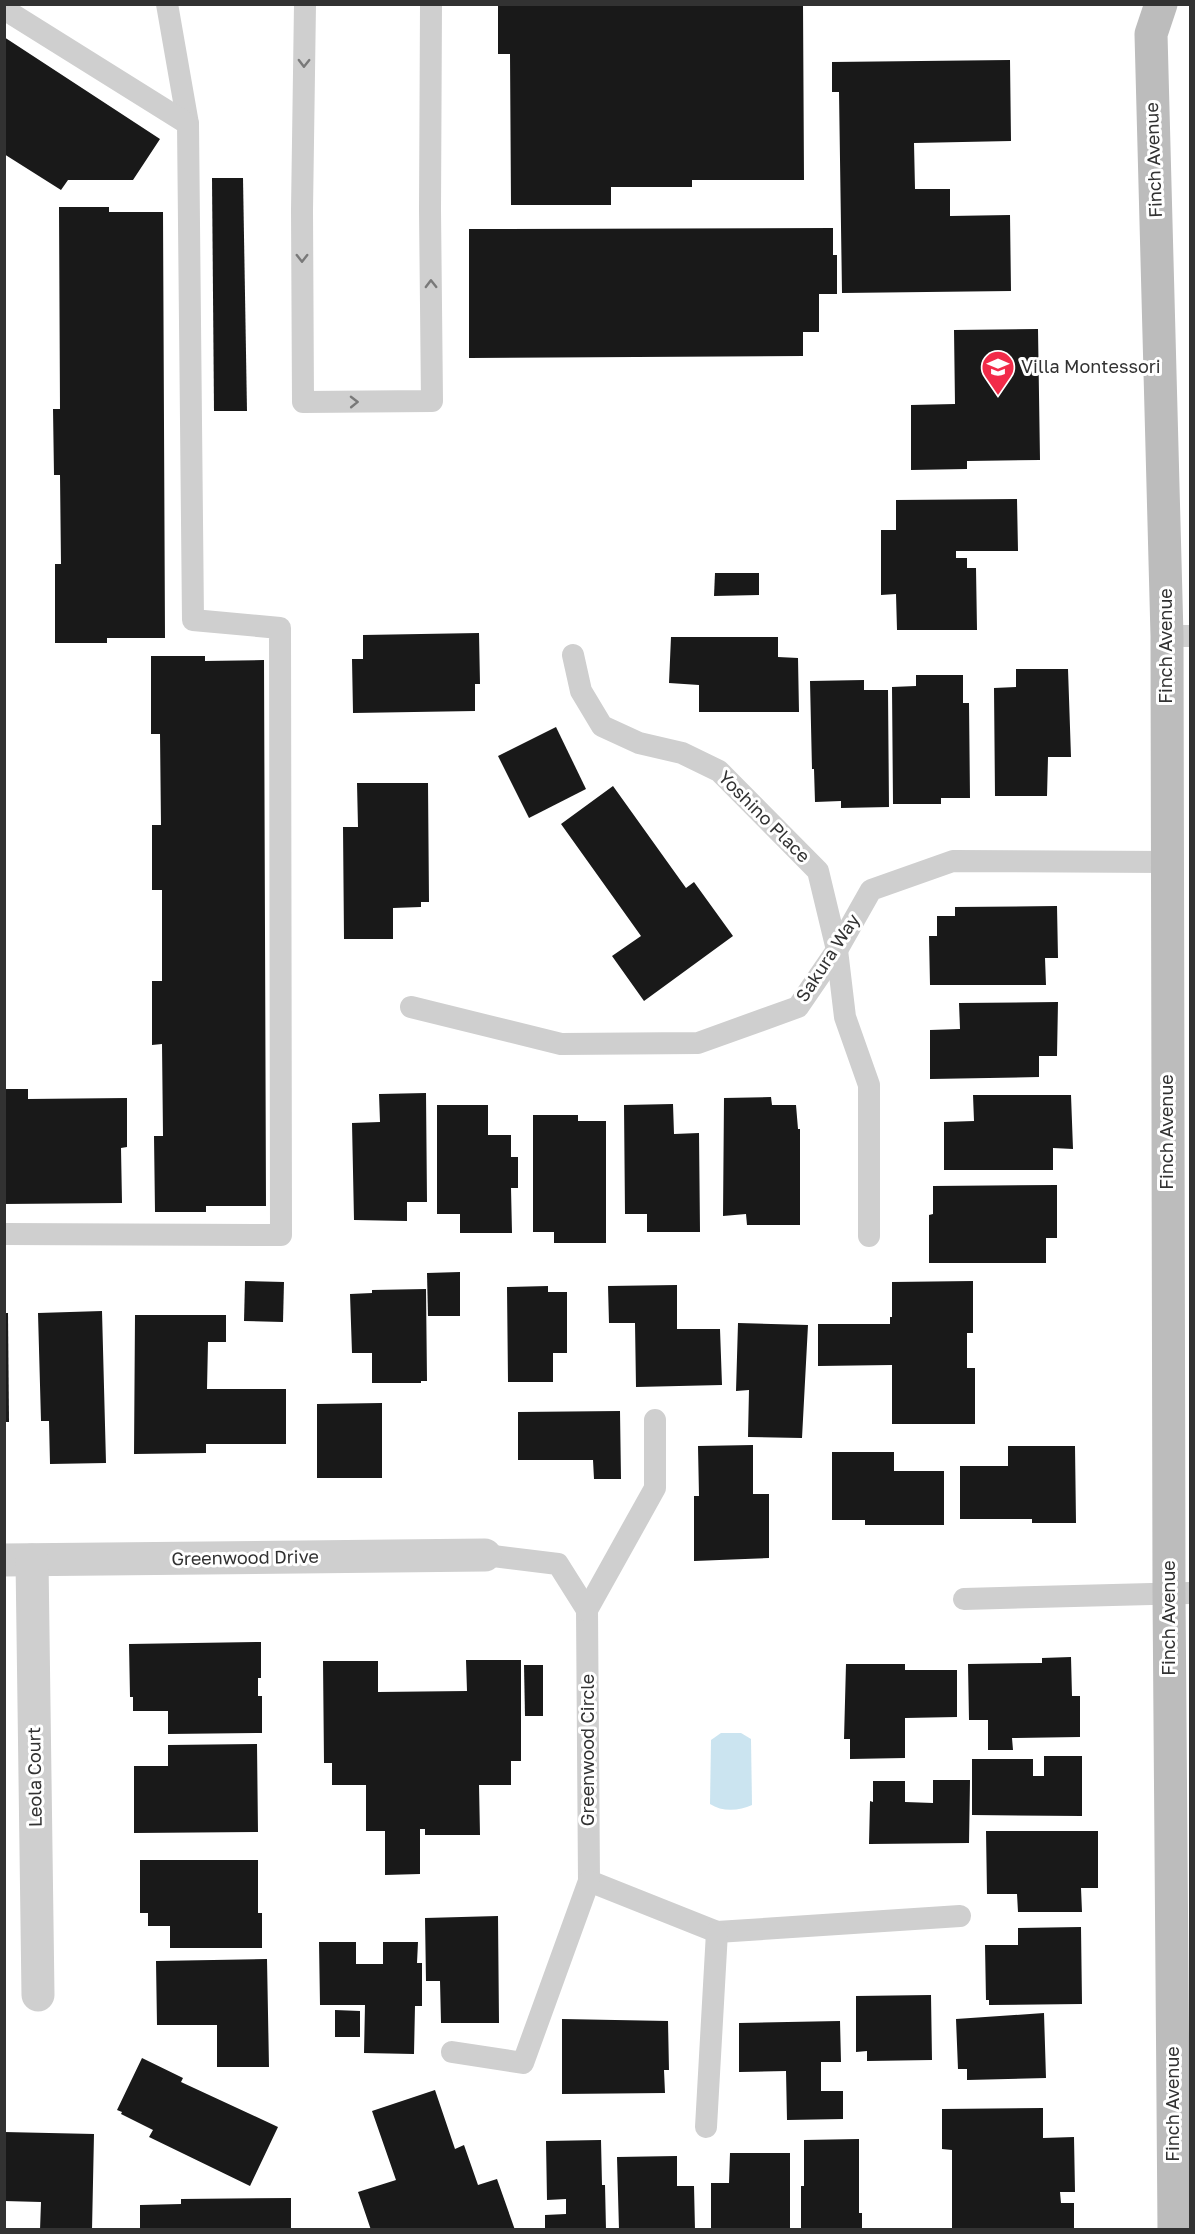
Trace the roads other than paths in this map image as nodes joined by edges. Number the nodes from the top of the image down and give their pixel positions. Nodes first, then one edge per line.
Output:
1 (167, 4) edge
2 (305, 4) edge
3 (431, 4) edge
4 (1139, 4) edge
5 (4, 9) edge
6 (1156, 19) edge
7 (188, 124) junction
8 (1179, 636) edge
9 (573, 655) dead end
10 (1166, 862) junction
11 (837, 950) junction
12 (411, 1007) dead end
13 (4, 1234) edge
14 (868, 1236) dead end
15 (655, 1420) dead end
16 (485, 1555) joint
17 (18, 1560) edge
18 (1180, 1593) edge
19 (964, 1599) dead end
20 (587, 1610) junction
21 (589, 1881) junction
22 (960, 1916) dead end
23 (717, 1932) junction
24 (38, 1995) dead end
25 (452, 2052) dead end
26 (1182, 2074) edge
27 (706, 2127) dead end
28 (1174, 2229) edge

1 - 7 lane
2 -> 3 lane
4 - 6 street, Finch Avenue
5 - 7 lane
6 - 8 street, Finch Avenue
7 - 13 lane
8 - 10 street, Finch Avenue
9 - 11 lane, Yoshino Place
10 - 11 lane, Sakura Way
10 - 18 street, Finch Avenue
11 - 12 lane, Sakura Way
11 - 14 lane, Yoshino Place
15 - 20 lane
16 - 17 street, Greenwood Drive
16 - 20 lane
17 - 24 street, Leola Court
18 - 19 lane
18 - 26 street, Finch Avenue
20 - 21 lane, Greenwood Circle
21 - 23 lane
21 - 25 lane
22 - 23 lane
23 - 27 lane
26 - 28 street, Finch Avenue

